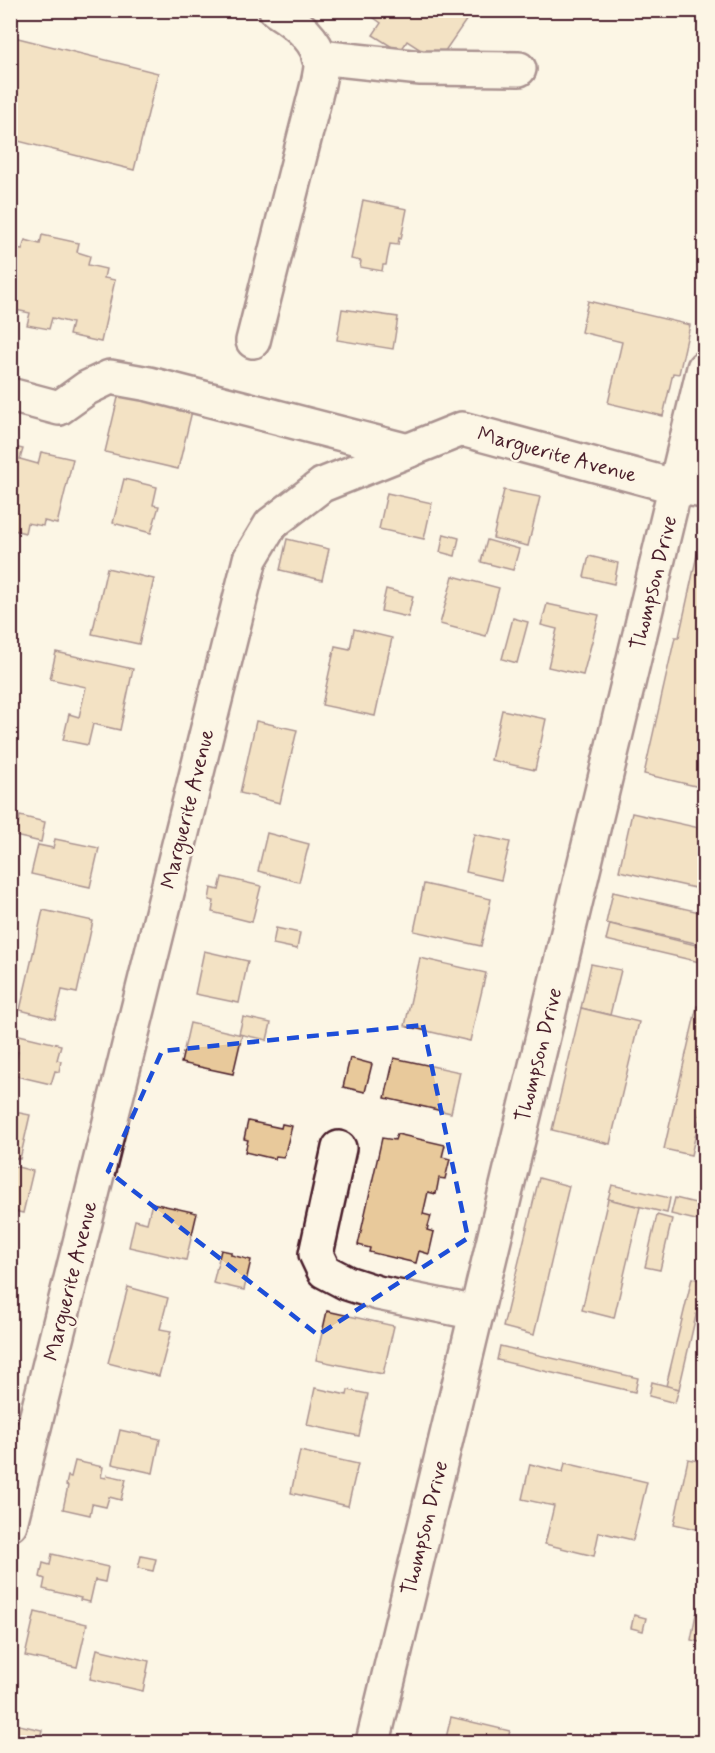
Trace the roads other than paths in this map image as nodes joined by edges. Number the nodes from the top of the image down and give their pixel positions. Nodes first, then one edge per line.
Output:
1 (276, 10) edge
2 (319, 57) junction
3 (519, 69) dead end
4 (253, 341) dead end
5 (705, 368) edge
6 (10, 395) edge
7 (408, 451) junction
8 (691, 489) edge
9 (339, 1148) dead end
10 (477, 1313) junction
11 (10, 1524) edge
12 (373, 1743) edge

1 - 2 street
2 - 3 street
2 - 4 street
5 - 8 street, Thompson Drive
6 - 7 street
7 - 8 street, Marguerite Avenue
7 - 11 street, Marguerite Avenue
8 - 10 street, Thompson Drive
9 - 10 street
10 - 12 street, Thompson Drive

